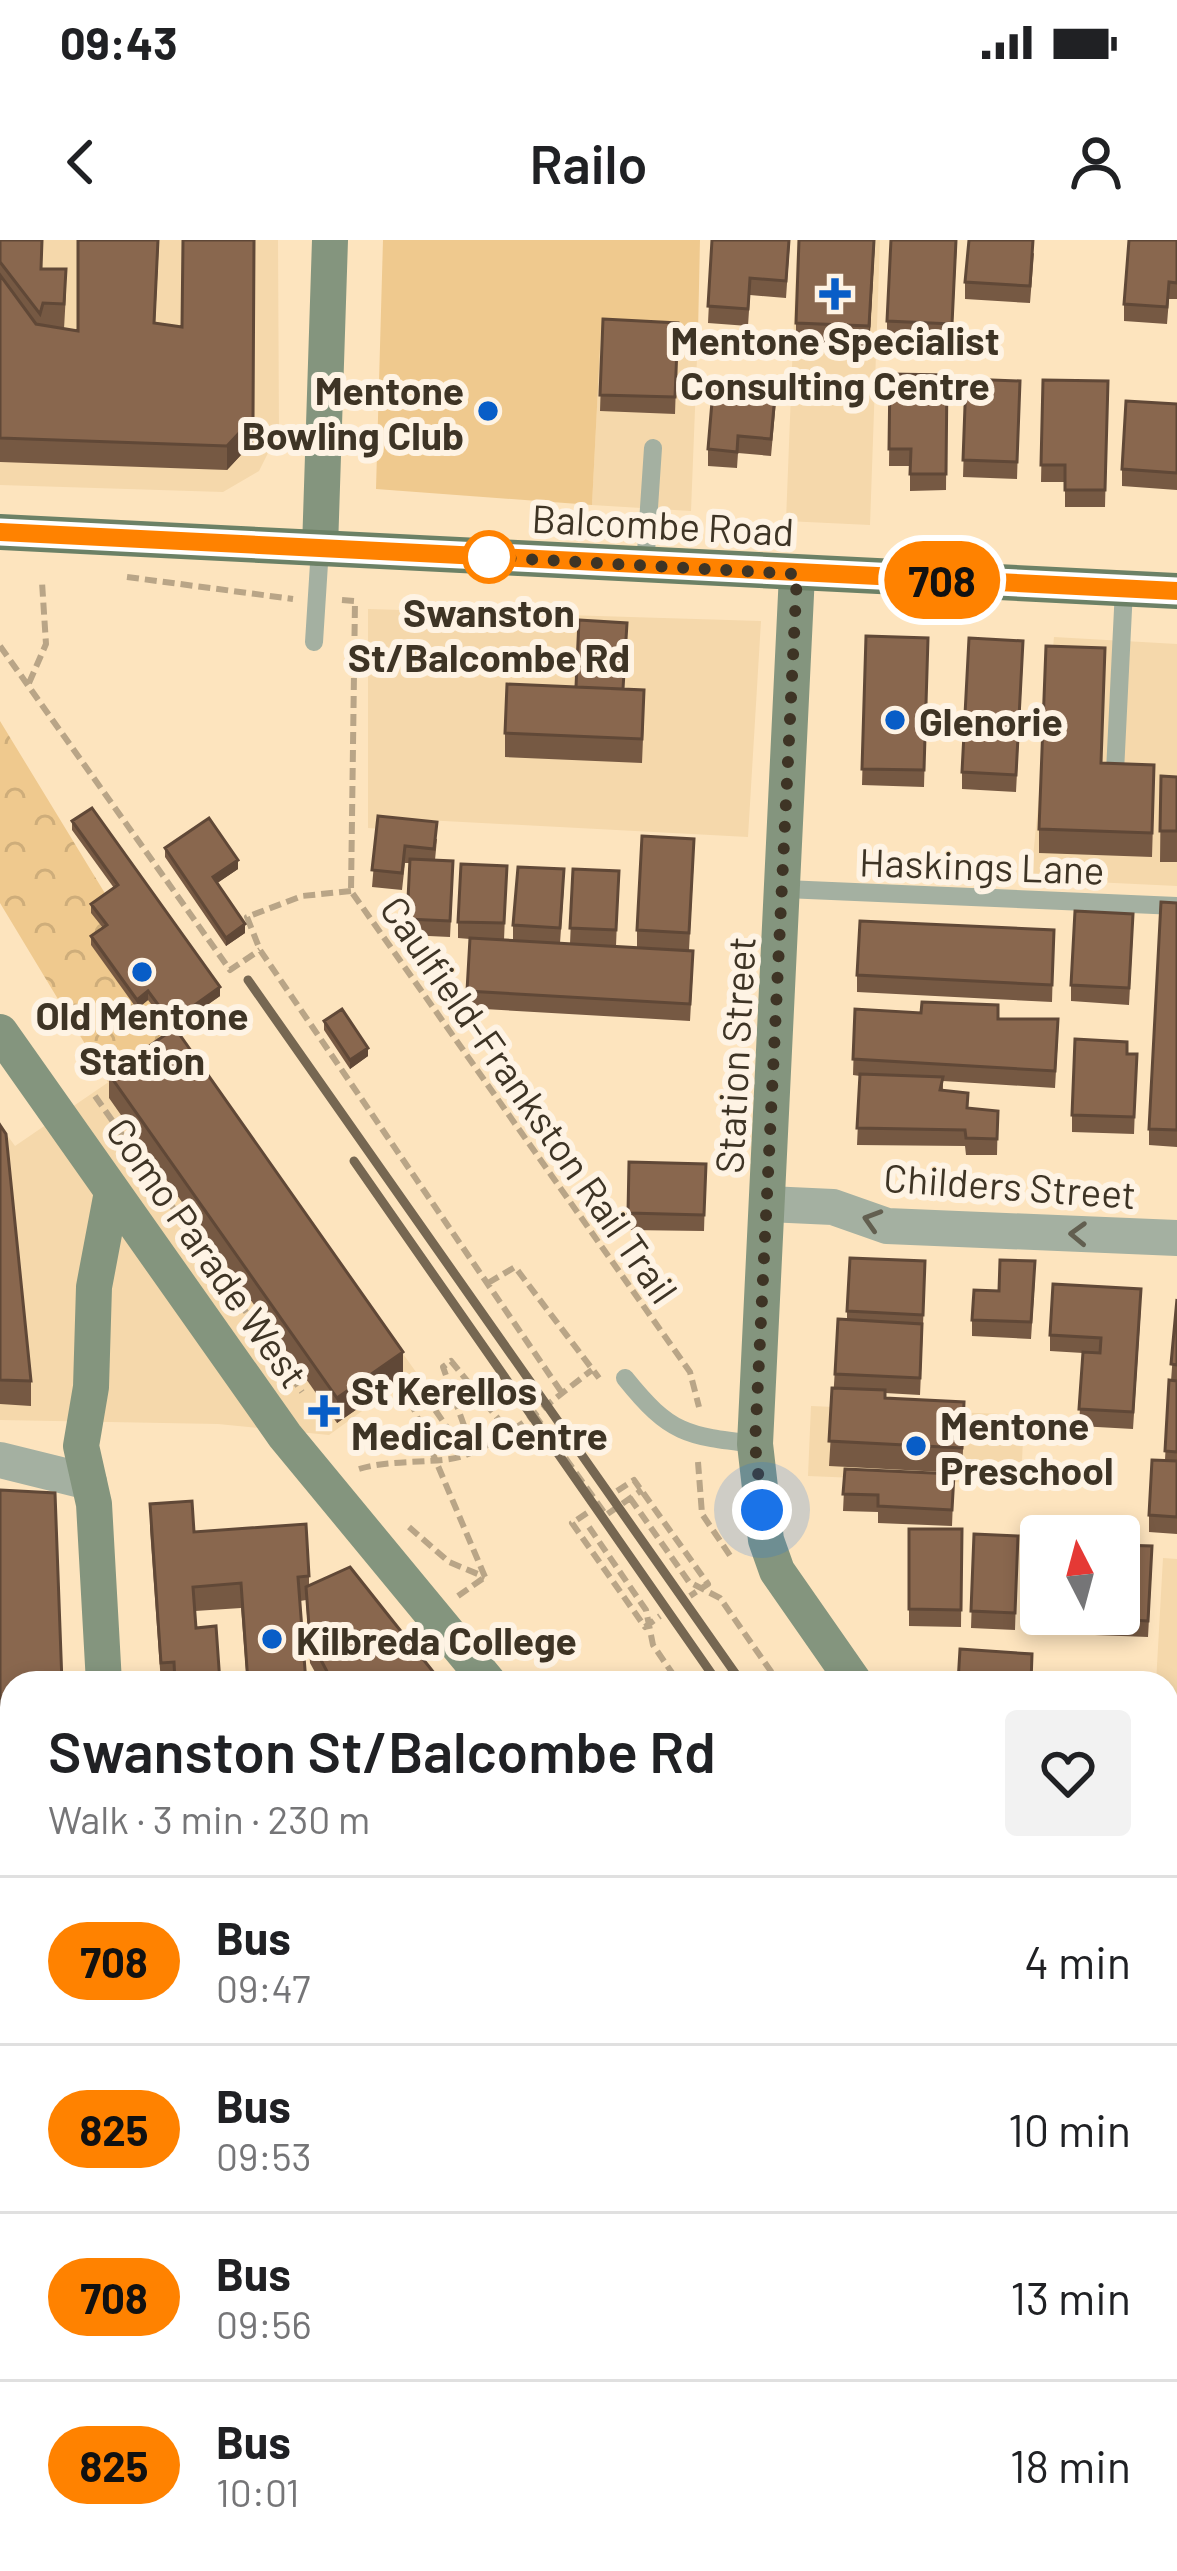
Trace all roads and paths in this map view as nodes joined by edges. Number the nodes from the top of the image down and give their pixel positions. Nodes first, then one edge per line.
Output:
1 (331, 240) edge
2 (653, 448) dead end
3 (0, 532) edge
4 (320, 548) junction
5 (645, 567) junction
6 (797, 574) junction
7 (112, 575) dead end
8 (43, 583) dead end
9 (1124, 589) junction
10 (1177, 592) edge
11 (319, 600) junction
12 (314, 642) dead end
13 (0, 646) edge
14 (28, 685) junction
15 (1115, 772) edge
16 (784, 889) junction
17 (351, 891) junction
18 (1177, 906) edge
19 (260, 950) junction
20 (0, 1032) edge
21 (94, 1096) dead end
22 (111, 1197) junction
23 (768, 1204) junction
24 (1177, 1238) edge
25 (488, 1283) junction
26 (593, 1369) junction
27 (625, 1378) dead end
28 (605, 1386) dead end
29 (562, 1393) junction
30 (305, 1396) dead end
31 (534, 1414) junction
32 (508, 1431) junction
33 (698, 1439) junction
34 (755, 1444) junction
35 (345, 1451) dead end
36 (437, 1457) junction
37 (0, 1458) edge
38 (684, 1458) dead end
39 (698, 1461) junction
40 (85, 1464) junction
41 (359, 1469) junction
42 (371, 1484) dead end
43 (642, 1490) junction
44 (617, 1491) dead end
45 (630, 1498) junction
46 (586, 1513) dead end
47 (606, 1515) junction
48 (396, 1517) dead end
49 (589, 1527) junction
50 (578, 1532) junction
51 (740, 1570) dead end
52 (485, 1577) junction
53 (457, 1596) dead end
54 (690, 1596) dead end
55 (660, 1616) dead end
56 (103, 1671) edge
57 (479, 1671) edge
58 (671, 1671) edge
59 (771, 1671) edge
60 (847, 1671) edge

1 - 4 street
2 - 5 lane
3 - 4 main road, Balcombe Road
4 - 5 main road, Balcombe Road
4 - 11 lane
5 - 6 main road, Balcombe Road
6 - 9 main road, Balcombe Road
6 - 16 street, Station Street
7 - 11 path, Caulfield-Frankston Rail Trail
8 - 14 path
9 - 10 main road, Balcombe Road
9 - 15 lane
11 - 12 lane
11 - 17 path, Caulfield-Frankston Rail Trail
13 - 14 path
14 - 19 path
16 - 18 lane, Haskings Lane
16 - 23 street, Station Street
17 - 19 path
17 - 33 path, Caulfield-Frankston Rail Trail
19 - 25 path
20 - 22 street, Como Parade West
21 - 30 path
22 - 40 street
22 - 57 street, Como Parade West
24 -> 23 street, Childers Street
23 - 34 street, Station Street
25 - 26 path
25 - 29 path
26 - 28 path
26 - 29 path
27 - 33 lane
29 - 31 path
31 - 32 path
31 - 47 path
32 - 36 path
32 - 36 path
33 - 34 lane
33 - 39 path, Caulfield-Frankston Rail Trail
34 - 60 street, Station Street
35 - 41 path
36 - 41 path
36 - 52 path
37 - 40 street
38 - 39 path
39 - 51 path, Caulfield-Frankston Rail Trail
40 - 56 street
41 - 42 path
43 - 44 path
43 - 45 path
43 - 54 path
45 - 47 path
45 - 59 path
46 - 50 path
47 - 49 path
48 - 52 path
49 - 50 path
49 - 58 path
50 - 55 path
52 - 53 path

